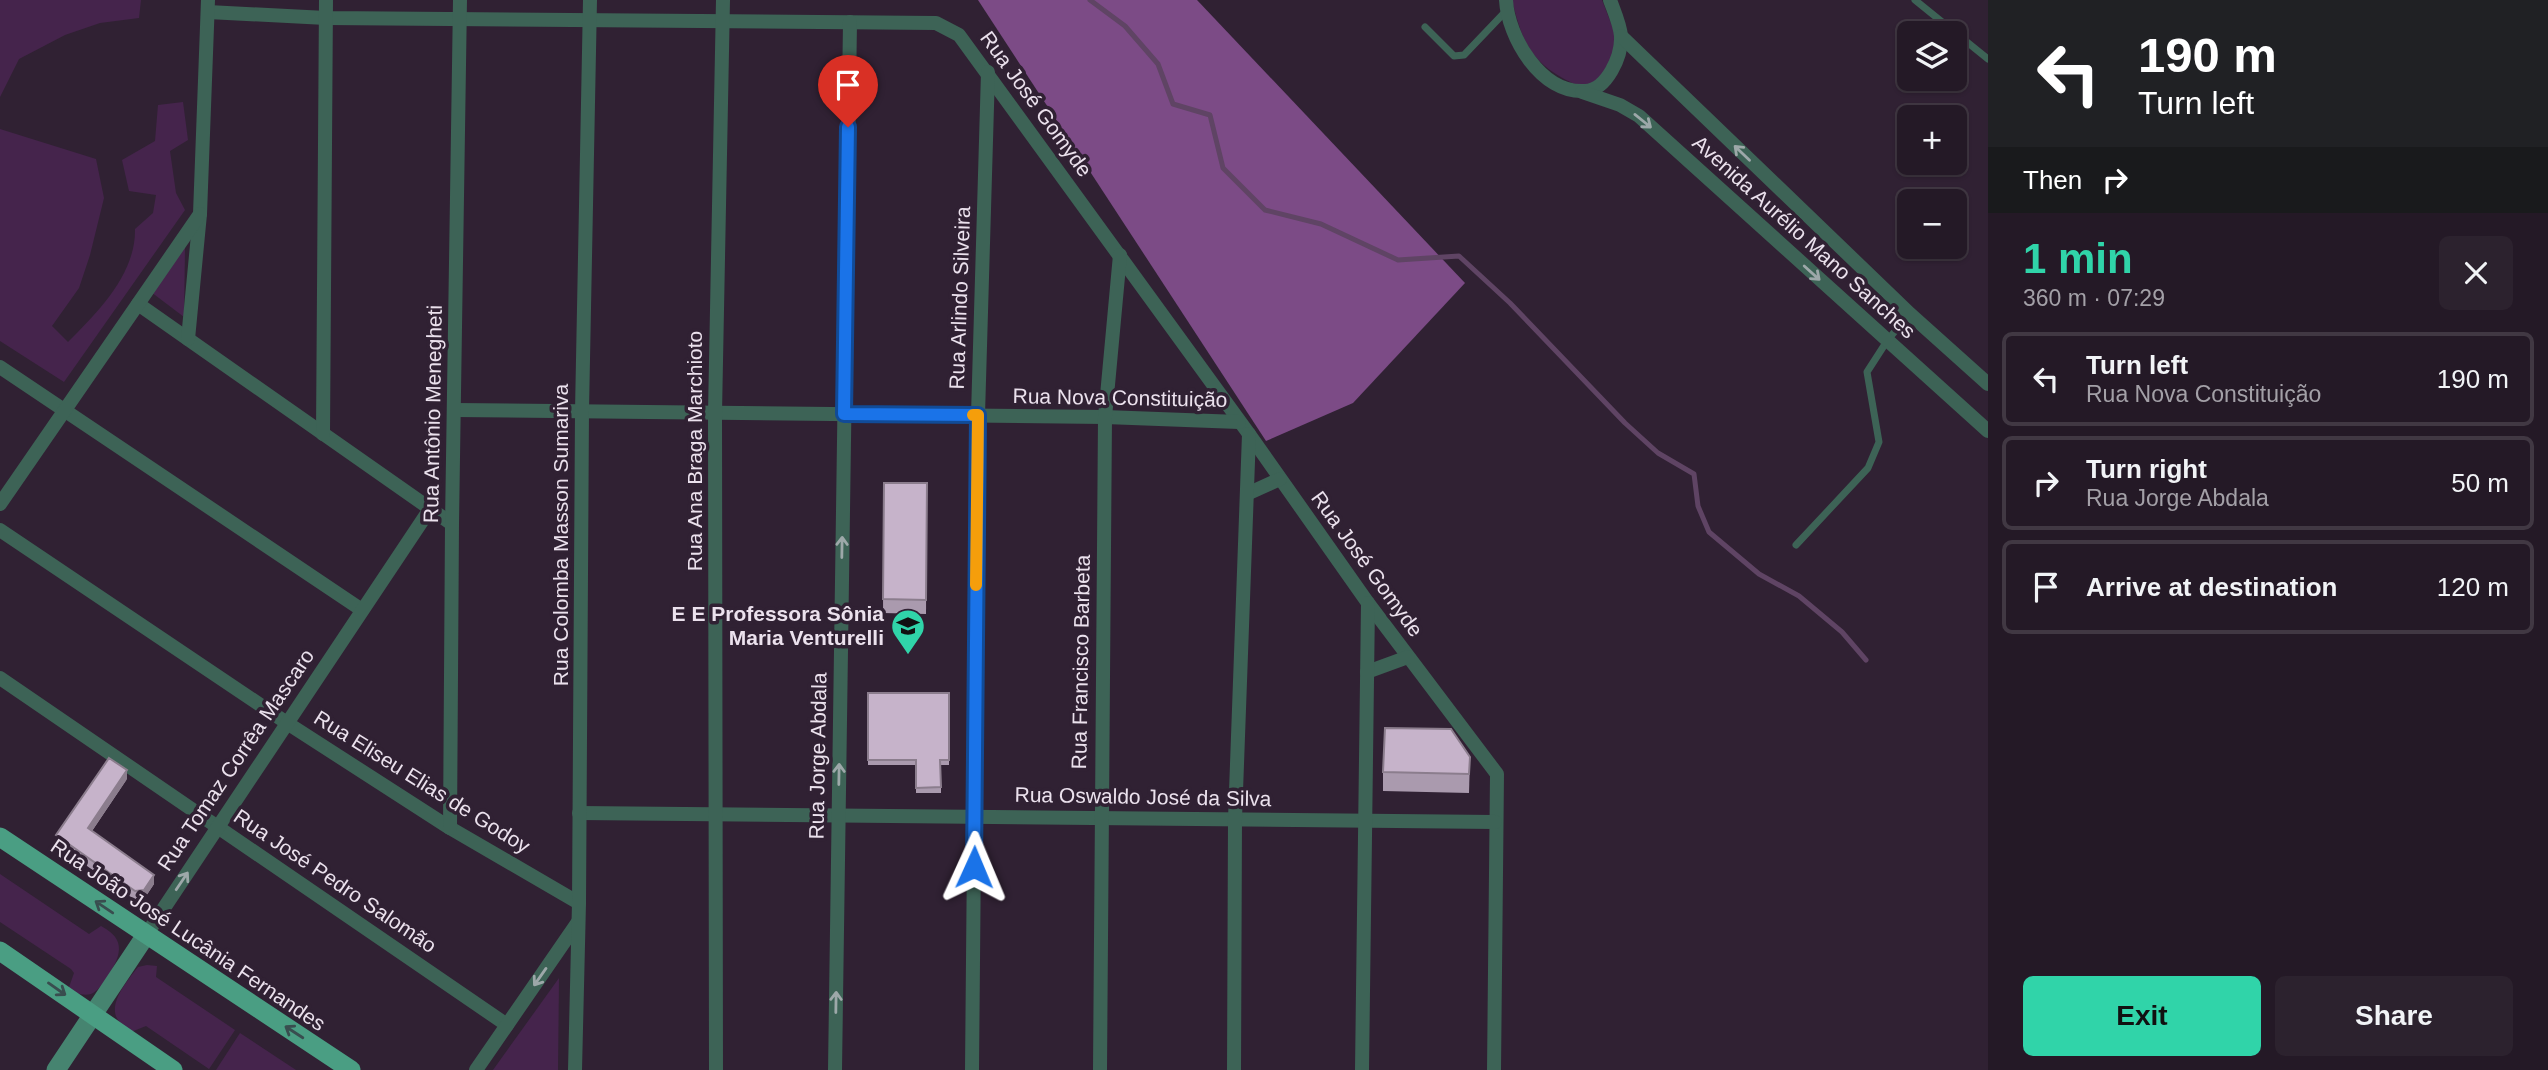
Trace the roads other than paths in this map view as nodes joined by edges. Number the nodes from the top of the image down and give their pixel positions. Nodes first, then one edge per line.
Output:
1 (326, 0) edge
2 (460, 0) edge
3 (590, 0) edge
4 (723, 0) edge
5 (1610, 0) edge
6 (1914, 0) edge
7 (1506, 5) edge
8 (208, 6) edge
9 (326, 18) junction
10 (460, 19) junction
11 (590, 20) junction
12 (723, 20) junction
13 (850, 22) junction
14 (1424, 27) dead end
15 (1621, 36) junction
16 (1988, 59) edge
17 (988, 72) junction
18 (1582, 92) junction
19 (200, 214) junction
20 (1120, 255) junction
21 (138, 304) junction
22 (1910, 314) junction
23 (188, 339) junction
24 (1887, 341) junction
25 (0, 368) edge
26 (1988, 384) edge
27 (455, 410) junction
28 (64, 411) junction
29 (582, 411) junction
30 (715, 412) junction
31 (844, 414) junction
32 (978, 415) junction
33 (1105, 417) junction
34 (1238, 422) junction
35 (1988, 431) edge
36 (323, 434) junction
37 (1249, 434) junction
38 (1280, 479) junction
39 (1247, 495) junction
40 (0, 504) edge
41 (430, 509) junction
42 (452, 524) junction
43 (0, 530) edge
44 (1796, 545) dead end
45 (1368, 603) junction
46 (362, 610) junction
47 (1408, 657) junction
48 (1367, 672) junction
49 (0, 678) edge
50 (287, 723) junction
51 (579, 813) junction
52 (715, 814) junction
53 (838, 815) junction
54 (974, 817) junction
55 (1100, 818) junction
56 (1235, 819) junction
57 (1365, 821) junction
58 (1495, 822) junction
59 (218, 827) junction
60 (450, 828) junction
61 (0, 837) edge
62 (579, 903) junction
63 (579, 920) junction
64 (146, 935) junction
65 (0, 951) edge
66 (92, 1016) junction
67 (507, 1025) junction
68 (56, 1070) edge
69 (173, 1070) edge
70 (351, 1070) edge
71 (476, 1070) edge
72 (575, 1070) edge
73 (716, 1070) edge
74 (835, 1070) edge
75 (972, 1070) edge
76 (1100, 1070) edge
77 (1234, 1070) edge
78 (1362, 1070) edge
79 (1494, 1070) edge

1 - 9 street
2 - 10 street, Rua Antônio Menegheti
3 - 11 street, Rua Colomba Masson Sumariva
4 - 12 street, Rua Ana Braga Marchioto
5 - 15 street
6 - 16 lane
7 - 14 lane
7 - 18 street, Avenida Aurélio Mano Sanches
8 - 9 street, Rua José Gomyde
8 - 19 street
9 - 10 street, Rua José Gomyde
9 - 36 street
10 - 11 street, Rua José Gomyde
10 - 27 street, Rua Antônio Menegheti
11 - 12 street, Rua José Gomyde
11 - 29 street, Rua Colomba Masson Sumariva
12 - 13 street, Rua José Gomyde
12 - 30 street, Rua Ana Braga Marchioto
13 - 17 street, Rua José Gomyde
13 - 31 street, Rua Jorge Abdala
15 - 18 street
22 -> 15 street, Avenida Aurélio Mano Sanches
17 - 20 street, Rua José Gomyde
17 - 32 street, Rua Arlindo Silveira
18 -> 24 street, Avenida Aurélio Mano Sanches
19 - 21 street
19 - 23 street
20 - 33 street, Rua Francisco Barbeta
20 - 34 street, Rua José Gomyde
21 - 23 street
21 - 28 street
22 - 24 lane
22 - 26 street, Avenida Aurélio Mano Sanches
23 - 36 street
24 - 35 street, Avenida Aurélio Mano Sanches
24 - 44 lane
25 - 28 street
27 - 29 street, Rua Nova Constituição
27 - 42 street, Rua Antônio Menegheti
28 - 40 street
28 - 46 street
29 - 30 street, Rua Nova Constituição
29 - 51 street, Rua Colomba Masson Sumariva
30 - 31 street, Rua Nova Constituição
30 - 52 street, Rua Ana Braga Marchioto
31 - 32 street, Rua Nova Constituição
53 -> 31 street, Rua Jorge Abdala
32 - 33 street, Rua Nova Constituição
32 - 54 street, Rua Arlindo Silveira
33 - 34 street, Rua Nova Constituição
33 - 55 street, Rua Francisco Barbeta
34 - 37 street, Rua José Gomyde
36 - 41 street
37 - 38 street, Rua José Gomyde
37 - 39 street
38 - 39 street
38 - 45 street, Rua José Gomyde
39 - 56 street
41 - 42 street
41 - 46 street, Rua Tomaz Corrêa Mascaro
42 - 60 street, Rua Antônio Menegheti
43 - 50 street, Rua Eliseu Elias de Godoy
45 - 47 street, Rua José Gomyde
45 - 48 street
46 - 50 street, Rua Tomaz Corrêa Mascaro
47 - 48 street
47 - 58 street, Rua José Gomyde
48 - 57 street
49 - 59 street, Rua José Pedro Salomão
50 - 59 street, Rua Tomaz Corrêa Mascaro
50 - 60 street, Rua Eliseu Elias de Godoy
51 - 52 street, Rua Oswaldo José da Silva
51 - 62 street, Rua Colomba Masson Sumariva
52 - 53 street, Rua Oswaldo José da Silva
52 - 73 street, Rua Ana Braga Marchioto
53 - 54 street, Rua Oswaldo José da Silva
74 -> 53 street, Rua Jorge Abdala
54 - 55 street, Rua Oswaldo José da Silva
54 - 75 street, Rua Arlindo Silveira
55 - 56 street, Rua Oswaldo José da Silva
55 - 76 street, Rua Francisco Barbeta
56 - 57 street, Rua Oswaldo José da Silva
56 - 77 street
57 - 58 street, Rua Oswaldo José da Silva
57 - 78 street
58 - 79 street
64 -> 59 street, Rua Tomaz Corrêa Mascaro
59 - 67 street, Rua José Pedro Salomão
60 - 62 street, Rua Eliseu Elias de Godoy
64 -> 61 main road, Rua João José Lucânia Fernandes
62 - 63 street, Rua Colomba Masson Sumariva
63 -> 67 street
63 - 72 street, Rua Colomba Masson Sumariva
64 - 66 main road, Rua Tomaz Corrêa Mascaro
70 -> 64 main road, Rua João José Lucânia Fernandes
65 -> 66 main road
66 - 68 main road, Rua Tomaz Corrêa Mascaro
66 - 69 main road
67 - 71 street

